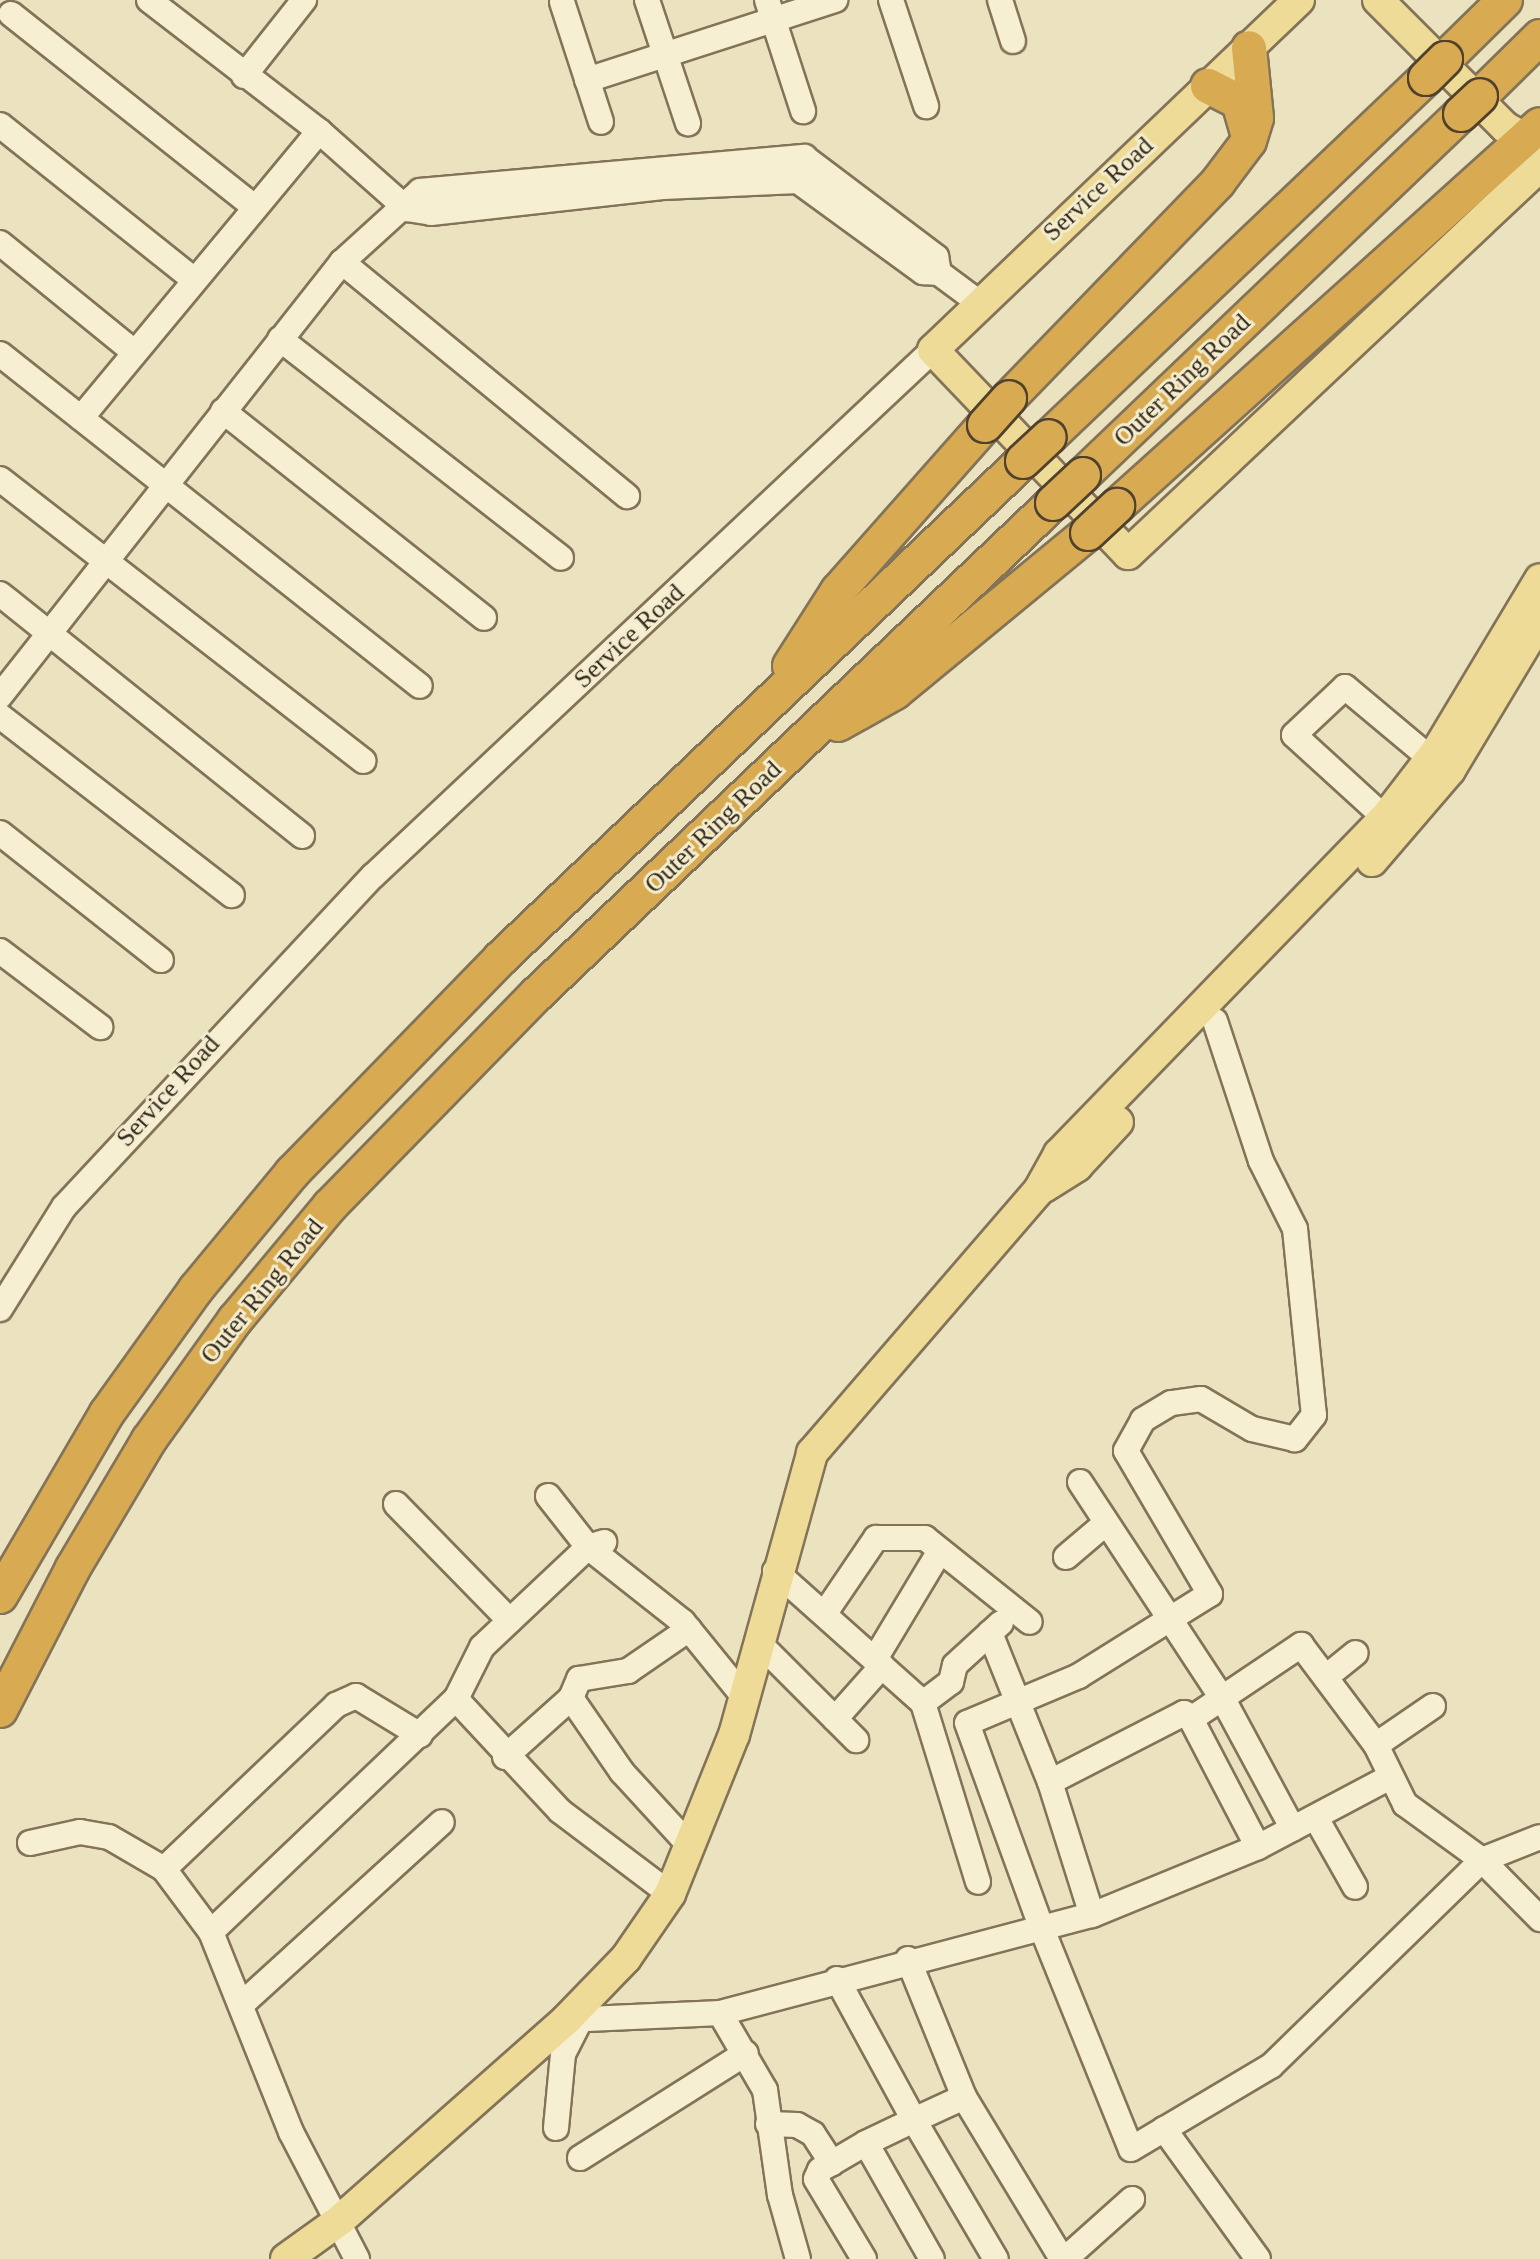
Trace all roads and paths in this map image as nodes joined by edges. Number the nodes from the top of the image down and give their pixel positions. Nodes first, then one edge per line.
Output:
1 (149, 0) edge
2 (304, 0) edge
3 (647, 0) edge
4 (835, 0) edge
5 (891, 0) edge
6 (1000, 0) edge
7 (1299, 0) edge
8 (1378, 0) edge
9 (1505, 0) edge
10 (562, 2) dead end
11 (770, 10) edge
12 (11, 14) dead end
13 (1540, 37) edge
14 (1013, 41) dead end
15 (1249, 48) junction
16 (665, 54) junction
17 (244, 76) junction
18 (587, 80) junction
19 (1208, 86) junction
20 (926, 106) dead end
21 (803, 111) dead end
22 (601, 122) dead end
23 (688, 123) dead end
24 (0, 125) edge
25 (319, 131) junction
26 (1249, 141) junction
27 (1536, 144) edge
28 (252, 205) junction
29 (407, 209) junction
30 (0, 243) edge
31 (342, 262) junction
32 (192, 278) junction
33 (978, 302) junction
34 (280, 339) junction
35 (933, 350) junction
36 (134, 352) junction
37 (0, 354) edge
38 (223, 411) junction
39 (81, 418) junction
40 (0, 479) edge
41 (166, 485) junction
42 (627, 496) dead end
43 (561, 558) dead end
44 (105, 563) junction
45 (1540, 579) edge
46 (0, 594) edge
47 (484, 618) dead end
48 (1540, 620) edge
49 (50, 632) junction
50 (420, 686) dead end
51 (0, 696) edge
52 (759, 713) junction
53 (0, 716) edge
54 (796, 747) junction
55 (1431, 759) junction
56 (363, 761) dead end
57 (1385, 818) junction
58 (0, 833) edge
59 (302, 836) dead end
60 (232, 895) dead end
61 (0, 951) edge
62 (161, 960) dead end
63 (1215, 1021) junction
64 (100, 1027) dead end
65 (1039, 1190) junction
66 (0, 1309) edge
67 (1080, 1482) dead end
68 (548, 1496) dead end
69 (396, 1504) dead end
70 (1106, 1523) junction
71 (596, 1545) junction
72 (940, 1551) junction
73 (1066, 1557) dead end
74 (775, 1571) junction
75 (0, 1596) edge
76 (825, 1613) junction
77 (1168, 1619) junction
78 (510, 1621) junction
79 (689, 1629) junction
80 (990, 1633) junction
81 (758, 1642) junction
82 (1356, 1653) dead end
83 (879, 1663) junction
84 (1326, 1677) junction
85 (744, 1697) junction
86 (571, 1698) junction
87 (456, 1699) junction
88 (1020, 1701) junction
89 (1224, 1701) junction
90 (923, 1703) junction
91 (1433, 1706) dead end
92 (0, 1710) edge
93 (835, 1719) junction
94 (1191, 1719) junction
95 (420, 1735) junction
96 (856, 1740) dead end
97 (1376, 1745) junction
98 (505, 1757) junction
99 (1390, 1777) junction
100 (1050, 1782) junction
101 (442, 1822) dead end
102 (1304, 1823) junction
103 (1540, 1837) edge
104 (30, 1843) dead end
105 (691, 1847) junction
106 (1258, 1847) junction
107 (1482, 1860) junction
108 (164, 1869) junction
109 (978, 1882) dead end
110 (1355, 1887) dead end
111 (670, 1894) junction
112 (1092, 1915) junction
113 (1540, 1919) edge
114 (1042, 1929) junction
115 (211, 1932) junction
116 (908, 1959) junction
117 (837, 1979) junction
118 (242, 2004) junction
119 (720, 2013) junction
120 (573, 2020) junction
121 (746, 2053) junction
122 (964, 2097) junction
123 (914, 2120) junction
124 (768, 2124) junction
125 (556, 2128) dead end
126 (1164, 2129) junction
127 (866, 2143) junction
128 (580, 2158) dead end
129 (824, 2171) junction
130 (780, 2195) junction
131 (1132, 2199) dead end
132 (340, 2220) junction
133 (286, 2259) edge
134 (357, 2259) edge
135 (798, 2259) edge
136 (864, 2259) edge
137 (932, 2259) edge
138 (996, 2259) edge
139 (1063, 2259) edge
140 (1258, 2259) edge

1 - 17 street
2 - 17 street
3 - 16 street
4 - 11 street
5 - 20 street
6 - 14 street
7 - 15 main road, Service Road
8 - 27 main road
9 - 52 highway, Outer Ring Road, bridge
10 - 18 street
11 - 16 street
11 - 21 street
12 - 28 street
13 - 54 highway, Outer Ring Road, bridge
15 - 19 main road, Service Road
15 - 26 highway
16 - 18 street
16 - 23 street
17 - 25 street
18 - 22 street
19 - 26 highway
19 - 33 main road, Service Road
24 - 32 street
25 - 28 street
25 - 29 street
26 - 52 highway, bridge
27 - 35 main road
27 - 54 highway, bridge
28 - 32 street
29 - 31 street
29 - 33 street
30 - 36 street
31 - 34 street
31 - 42 street
32 - 36 street
33 - 35 main road, Service Road
34 - 38 street
34 - 43 street
35 - 66 street, Service Road
36 - 39 street
37 - 39 street
38 - 41 street
38 - 47 street
39 - 41 street
40 - 44 street
41 - 44 street
41 - 50 street
44 - 49 street
44 - 56 street
45 - 55 main road
46 - 49 street
48 - 63 main road
49 - 51 street
49 - 59 street
52 - 75 highway, Outer Ring Road
53 - 60 street
54 - 92 highway, Outer Ring Road
55 - 57 main road
55 - 57 street
57 - 65 main road
58 - 62 street
61 - 64 street
63 - 65 main road
63 - 77 street
65 - 74 main road
67 - 70 street
68 - 71 street
69 - 78 street
70 - 73 street
70 - 77 street
71 - 78 street
71 - 79 street
72 - 76 street
72 - 80 street
72 - 83 street
74 - 76 street
74 - 81 main road
76 - 83 street
77 - 88 street
77 - 89 street
78 - 87 street
79 - 85 street
79 - 86 street
80 - 88 street
80 - 90 street
81 - 85 main road
81 - 93 street
82 - 84 street
83 - 90 street
83 - 93 street
84 - 89 street
84 - 97 street
85 - 105 main road
86 - 98 street
86 - 105 street
87 - 95 street
87 - 98 street
88 - 100 street
88 - 114 street
89 - 94 street
89 - 102 street
90 - 109 street
91 - 97 street
93 - 96 street
94 - 100 street
94 - 106 street
95 - 108 street
95 - 115 street
97 - 99 street
98 - 111 street
99 - 102 street
99 - 107 street
100 - 112 street
101 - 118 street
102 - 106 street
102 - 110 street
103 - 107 street
104 - 108 street
105 - 111 main road
106 - 112 street
107 - 113 street
107 - 126 street
108 - 115 street
111 - 120 main road
112 - 114 street
114 - 116 street
114 - 126 street
115 - 118 street
116 - 117 street
116 - 122 street
117 - 119 street
117 - 123 street
118 - 132 street
119 - 120 street
119 - 121 street
120 - 125 street
120 - 132 main road
121 - 124 street
121 - 128 street
122 - 123 street
122 - 139 street
123 - 127 street
123 - 138 street
124 - 129 street
124 - 130 street
126 - 140 street
127 - 129 street
127 - 137 street
129 - 130 street
129 - 136 street
130 - 135 street
131 - 139 street
132 - 133 main road
132 - 134 street

